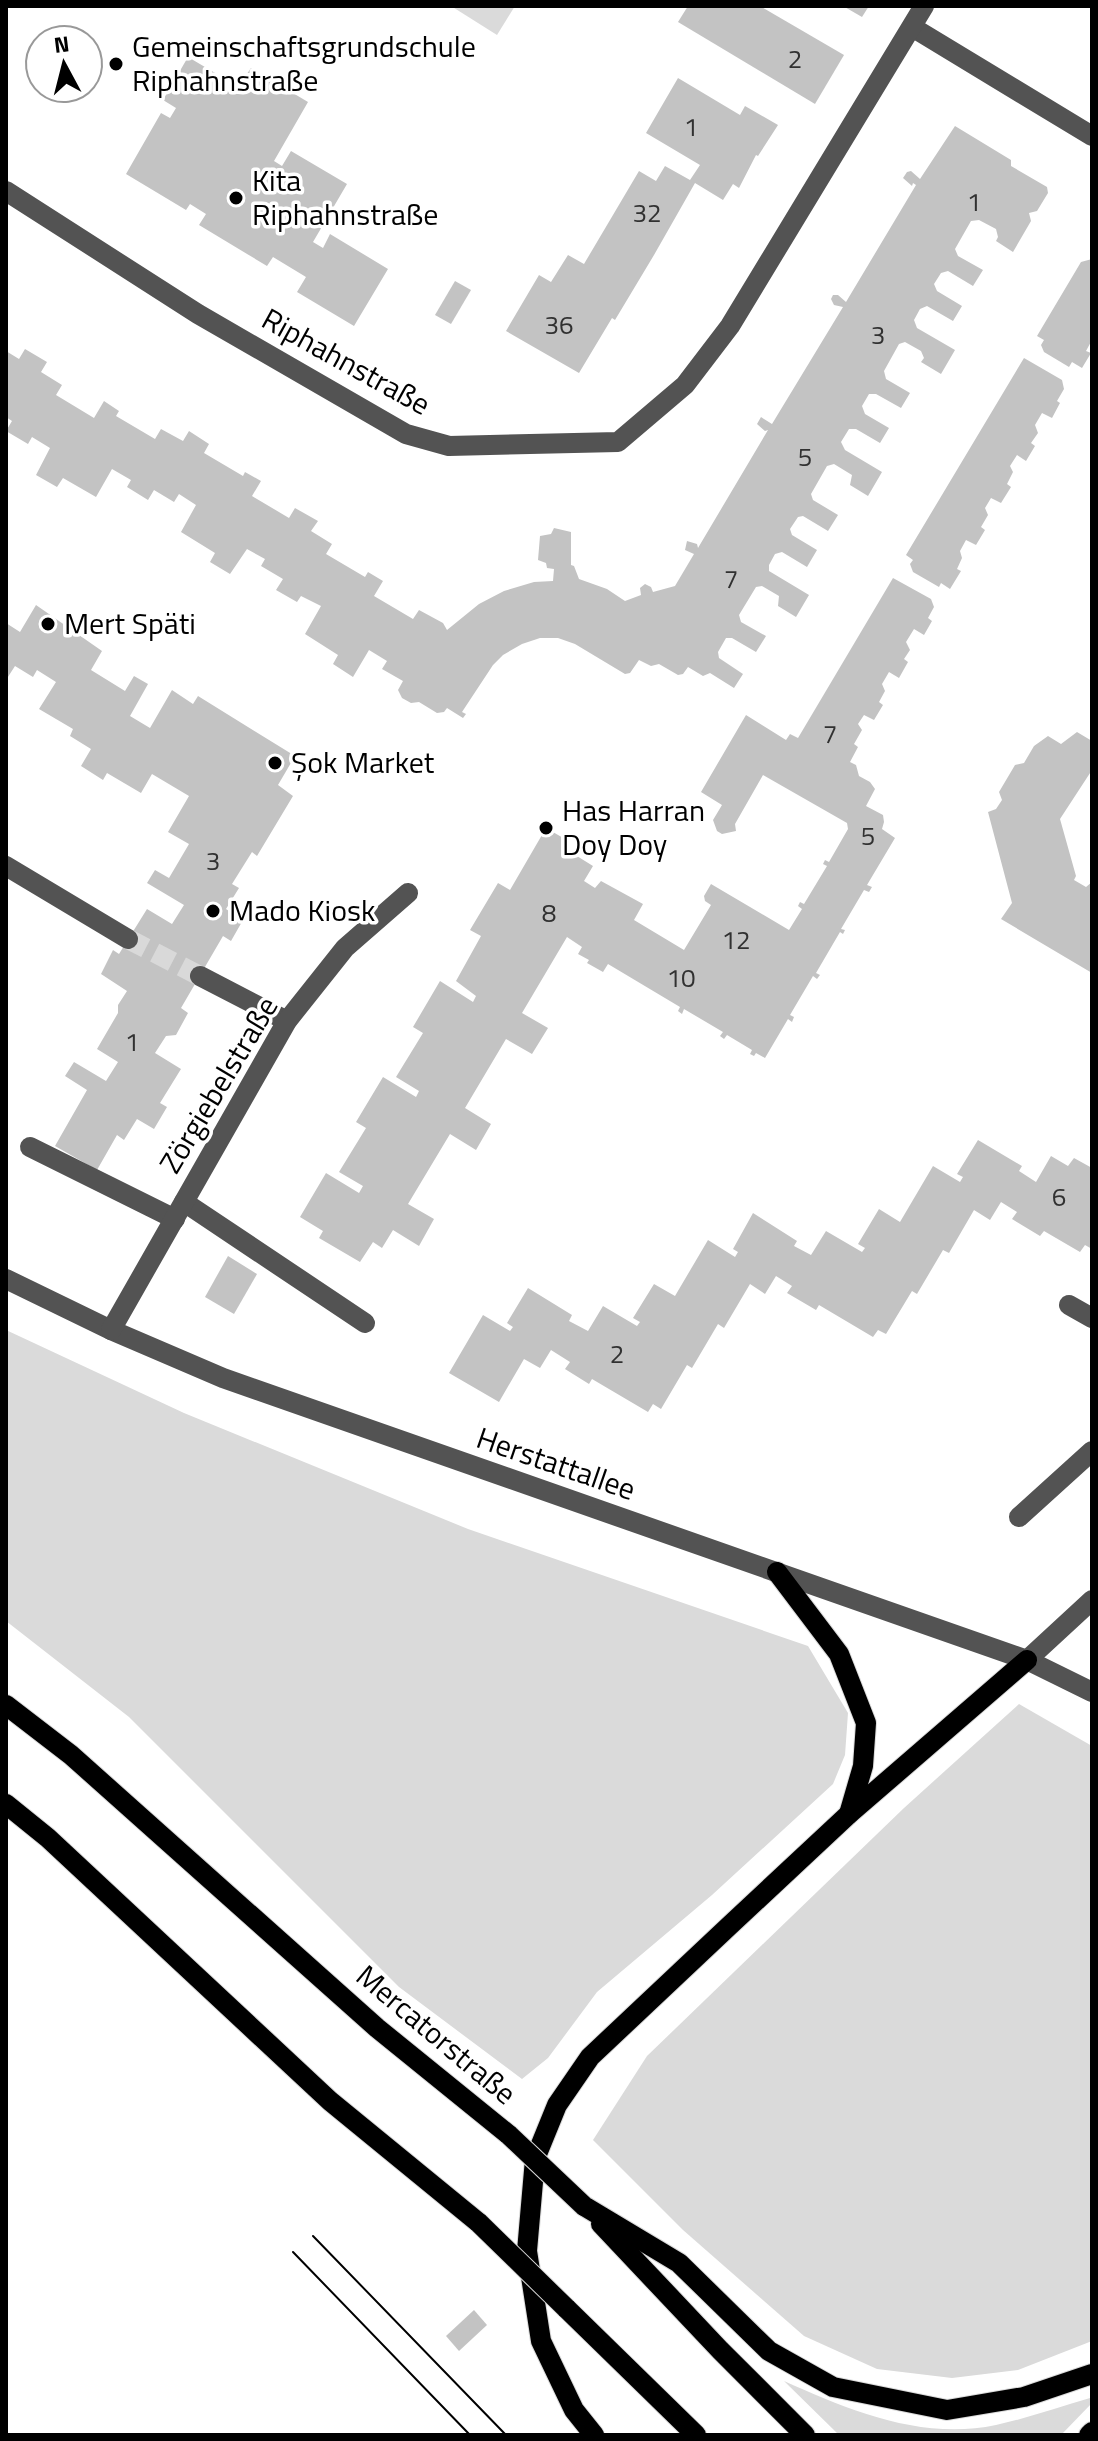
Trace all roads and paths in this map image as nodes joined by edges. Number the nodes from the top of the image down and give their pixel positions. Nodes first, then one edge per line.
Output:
1 (924, 6) edge
2 (912, 27) junction
3 (1092, 136) edge
4 (6, 191) edge
5 (6, 866) edge
6 (408, 893) dead end
7 (128, 939) tunnel mouth
8 (200, 976) tunnel mouth
9 (287, 1021) junction
10 (30, 1147) dead end
11 (179, 1210) junction
12 (6, 1279) edge
13 (1069, 1305) dead end
14 (1092, 1318) edge
15 (365, 1323) dead end
16 (111, 1330) junction
17 (1092, 1451) edge
18 (1019, 1517) dead end
19 (777, 1572) junction
20 (1092, 1600) edge
21 (1027, 1660) junction
22 (1092, 1692) edge
23 (6, 1705) edge
24 (6, 1804) edge
25 (6, 1814) edge
26 (849, 1814) junction
27 (48, 1838) junction
28 (584, 2206) junction
29 (1092, 2374) edge
30 (594, 2435) edge
31 (696, 2435) edge
32 (805, 2435) edge

1 - 2 street, Riphahnstraße
2 - 3 street
2 - 4 street, Riphahnstraße
5 - 7 street
6 - 9 street, Zörgiebelstraße
8 - 9 street
9 - 11 street, Zörgiebelstraße
10 - 11 street
11 - 15 street
11 - 16 street, Zörgiebelstraße
12 - 16 street, Herstattallee
13 - 14 street
16 - 19 street, Herstattallee
17 - 18 street
19 - 21 street, Herstattallee
19 - 26 main road
20 - 21 street
21 - 22 street, Herstattallee
21 - 26 main road
23 - 28 main road, Mercatorstraße, bridge
24 - 27 main road
25 - 27 main road
26 - 30 main road
27 - 31 main road, bridge
28 - 29 main road
28 - 32 main road, Mercatorstraße

